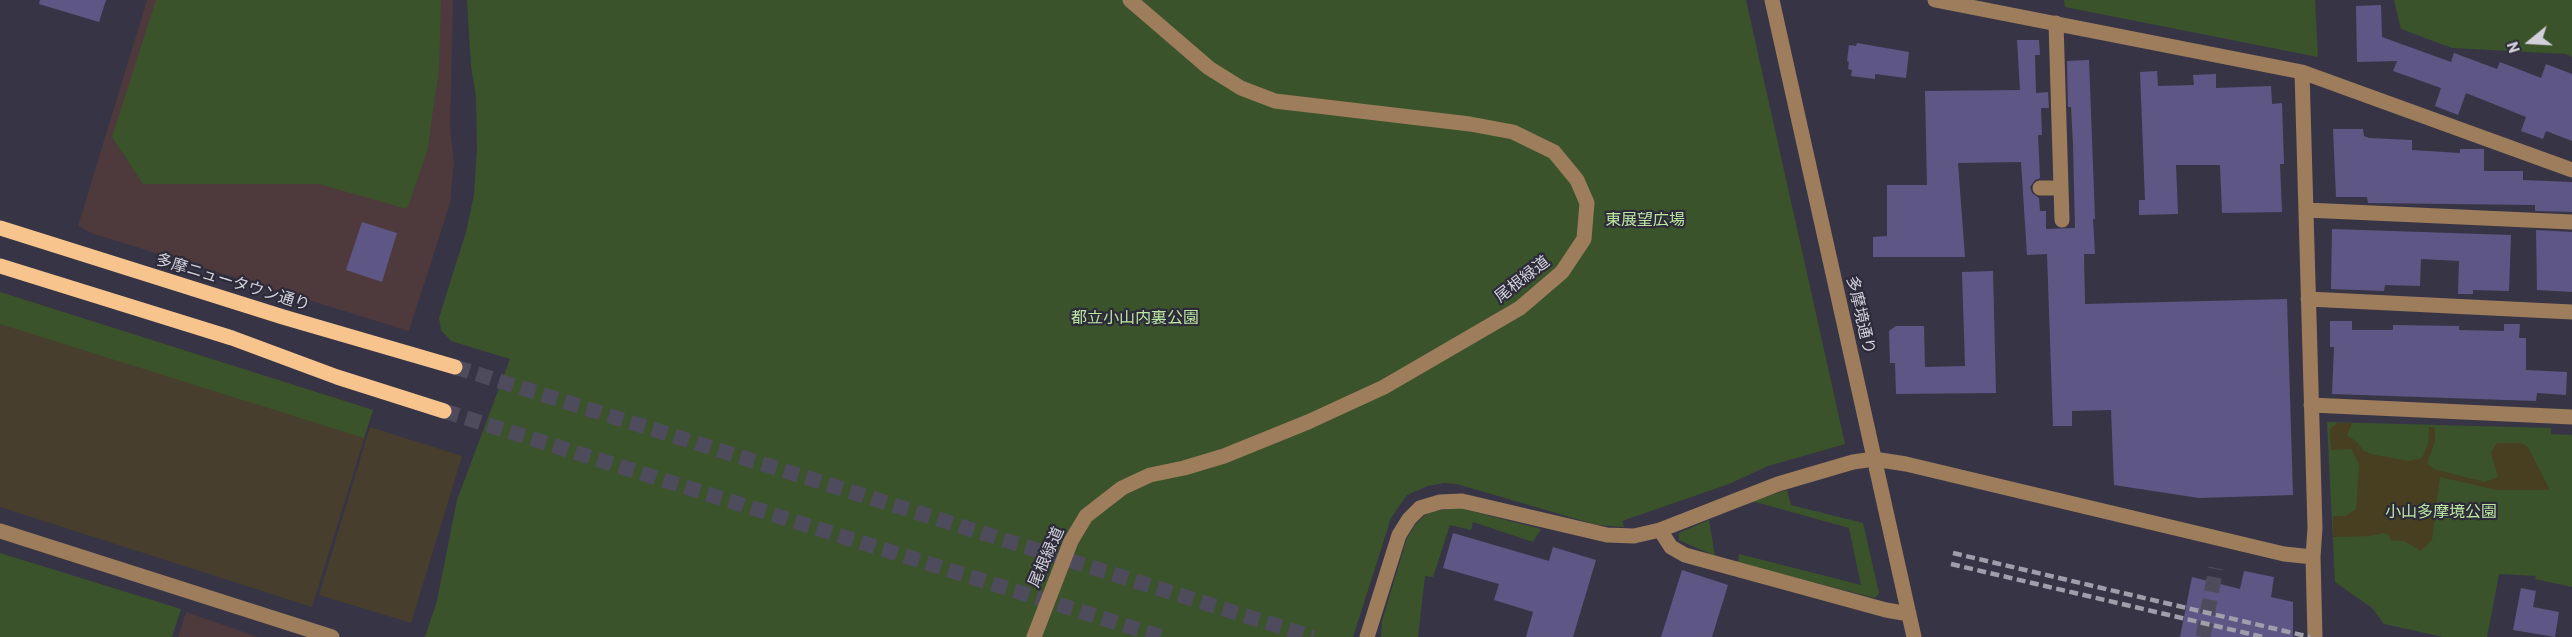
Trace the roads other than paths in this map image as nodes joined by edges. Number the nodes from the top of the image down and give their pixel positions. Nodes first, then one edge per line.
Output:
1 (1130, 0) edge
2 (1772, 0) edge
3 (1935, 0) edge
4 (2056, 23) junction
5 (2302, 72) junction
6 (2572, 170) edge
7 (2040, 188) dead end
8 (2061, 188) junction
9 (2306, 210) junction
10 (2062, 220) dead end
11 (2572, 222) edge
12 (0, 228) edge
13 (0, 266) edge
14 (2308, 299) junction
15 (2572, 312) edge
16 (455, 367) tunnel mouth
17 (2311, 405) junction
18 (444, 411) tunnel mouth
19 (2572, 417) edge
20 (1874, 459) junction
21 (1660, 530) junction
22 (0, 531) edge
23 (2313, 557) junction
24 (1909, 614) junction
25 (332, 637) edge
26 (1034, 637) edge
27 (1367, 637) edge
28 (1914, 637) edge
29 (2315, 637) edge

1 - 26 street, 尾根緑道
2 - 20 street, 多摩境通り
3 - 4 street
4 - 5 street
4 - 8 street
5 - 6 street
5 - 9 street
7 - 8 street
8 - 10 street
9 - 11 street
9 - 14 street
12 - 16 main road, 多摩ニュータウン通り
13 - 18 main road
14 - 15 street
14 - 17 street
17 - 19 street
17 - 23 street
20 - 21 street
20 - 23 street
20 - 24 street, 多摩境通り
21 - 24 street
21 - 27 street
22 - 25 street
23 - 29 street
24 - 28 street, 多摩境通り

